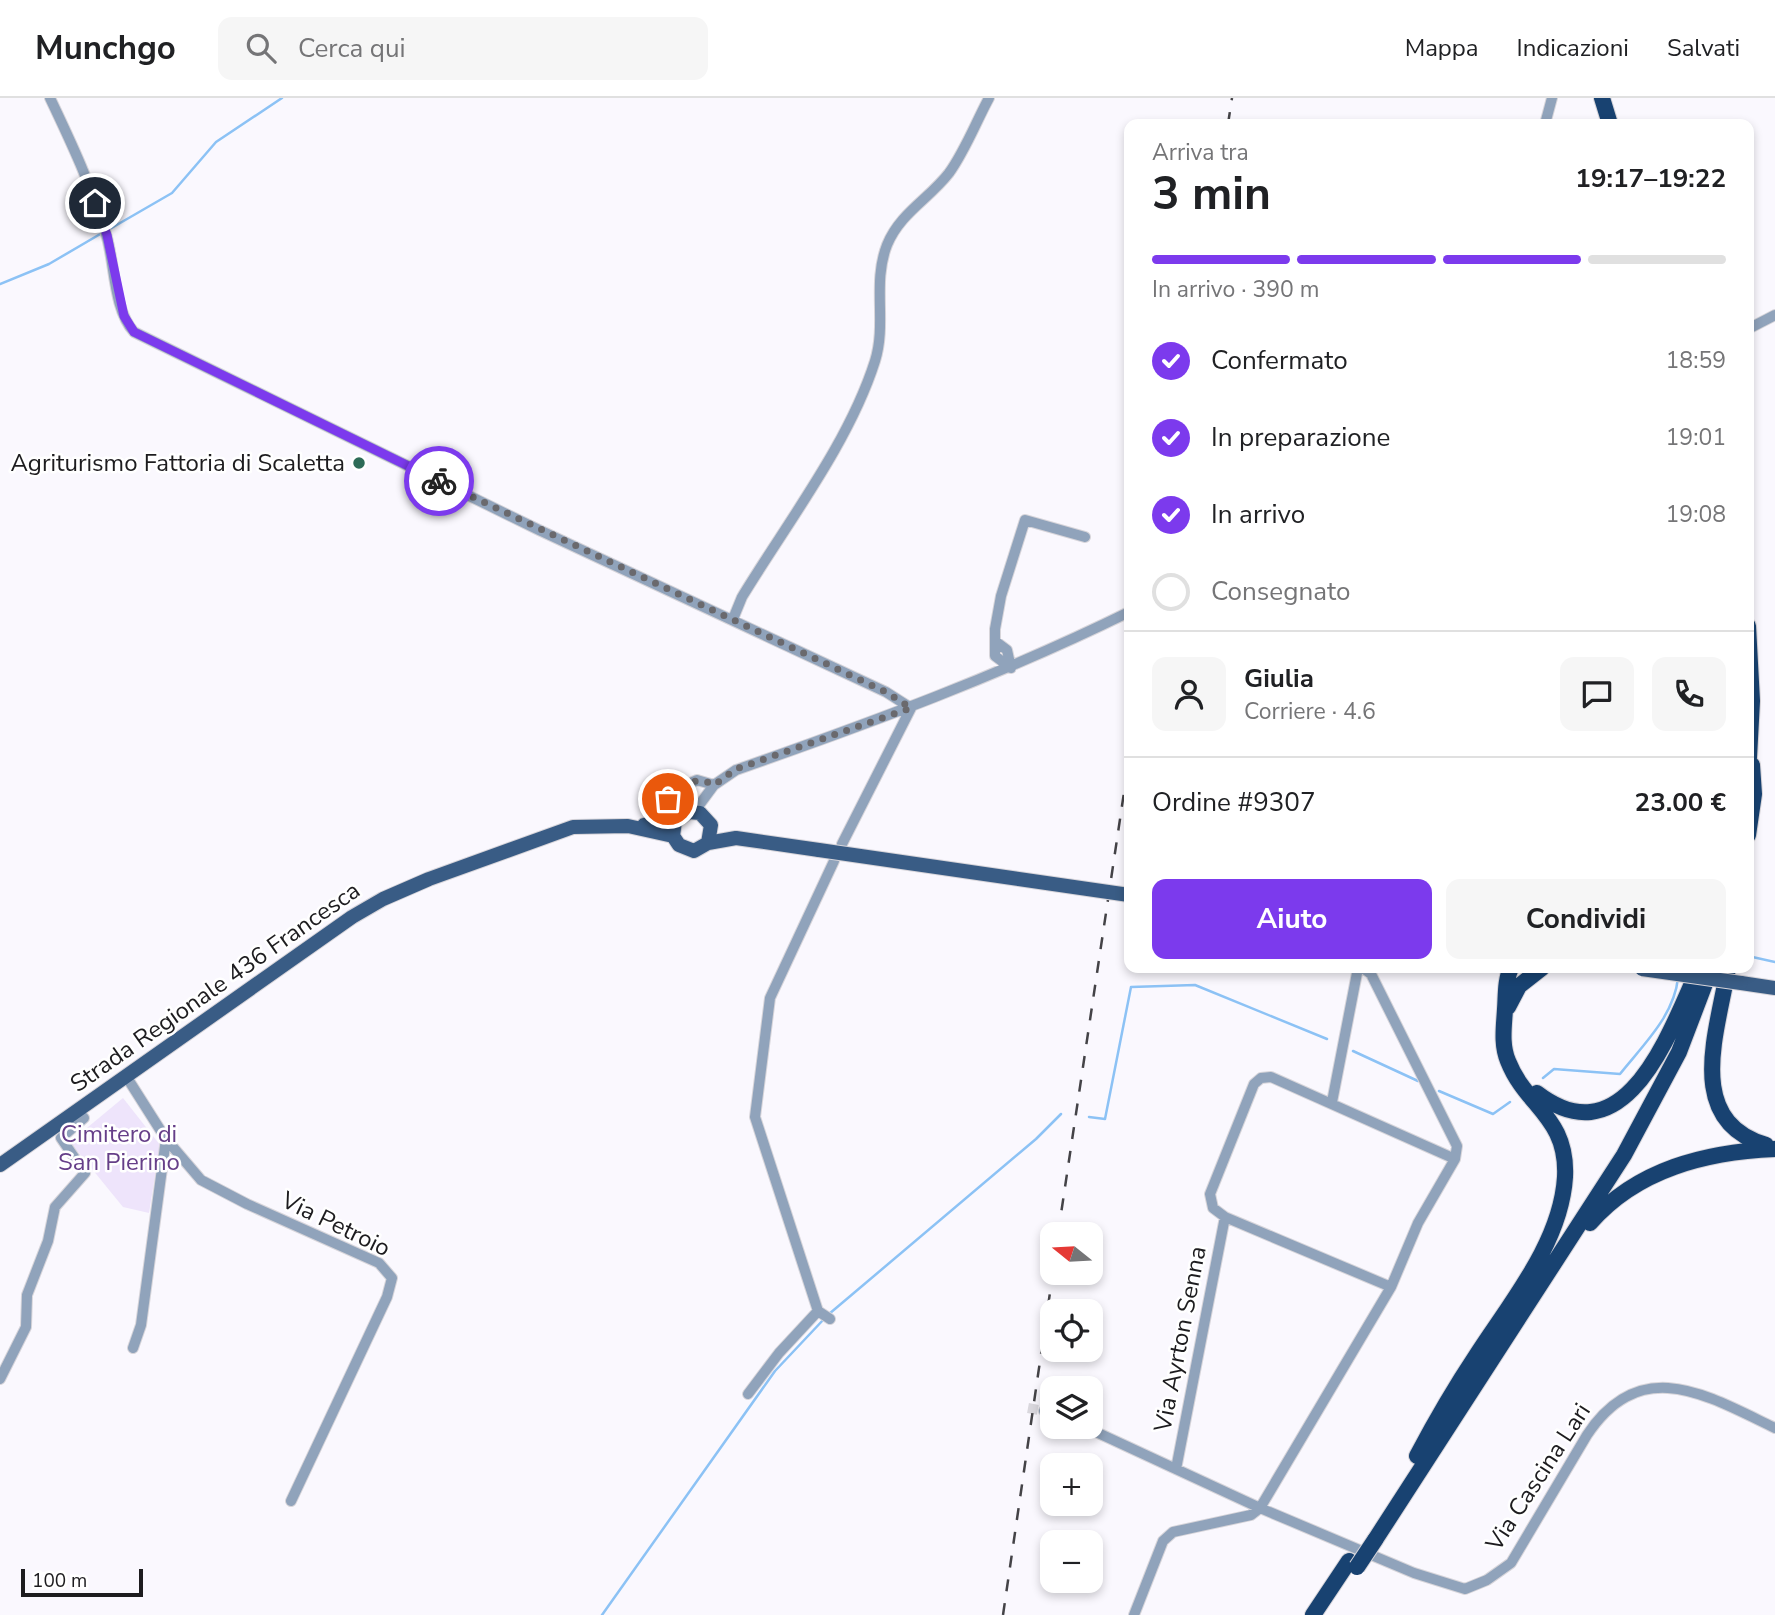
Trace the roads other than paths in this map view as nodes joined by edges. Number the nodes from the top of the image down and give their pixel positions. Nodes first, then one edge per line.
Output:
1 (50, 98) edge
2 (989, 98) edge
3 (1552, 98) edge
4 (1602, 98) edge
5 (1612, 98) edge
6 (1546, 119) edge
7 (1608, 119) edge
8 (1618, 119) edge
9 (1775, 316) edge
10 (1754, 326) edge
11 (1085, 537) dead end
12 (1124, 614) edge
13 (733, 619) junction
14 (995, 641) junction
15 (1007, 650) junction
16 (1039, 654) junction
17 (995, 656) junction
18 (1011, 668) junction
19 (996, 674) junction
20 (911, 708) junction
21 (712, 787) junction
22 (680, 821) junction
23 (710, 823) junction
24 (752, 839) junction
25 (708, 843) junction
26 (842, 844) dead end
27 (834, 861) dead end
28 (1124, 894) edge
29 (1357, 973) edge
30 (1370, 973) edge
31 (1502, 973) edge
32 (1510, 973) edge
33 (1672, 973) edge
34 (1698, 973) edge
35 (1698, 973) edge
36 (1709, 973) edge
37 (1727, 973) edge
38 (1526, 974) edge
39 (1506, 987) junction
40 (1775, 988) edge
41 (1505, 1012) junction
42 (126, 1076) junction
43 (1521, 1081) junction
44 (1332, 1102) junction
45 (78, 1110) junction
46 (166, 1139) junction
47 (1775, 1148) edge
48 (1455, 1159) junction
49 (0, 1165) edge
50 (1225, 1217) junction
51 (1391, 1287) junction
52 (1500, 1347) junction
53 (133, 1348) dead end
54 (0, 1379) edge
55 (748, 1394) dead end
56 (1775, 1428) edge
57 (1103, 1435) edge
58 (1417, 1456) junction
59 (1176, 1469) junction
60 (291, 1500) dead end
61 (1260, 1508) junction
62 (1371, 1536) junction
63 (1353, 1564) junction
64 (1134, 1615) edge
65 (1313, 1615) edge
66 (1325, 1615) edge

1 - 13 street
2 - 13 street
3 - 6 street
4 - 7 highway
5 - 8 highway
9 - 10 street
11 - 14 street
12 - 16 street
13 - 20 street
14 - 15 street
14 - 17 street
15 - 16 street
15 - 18 street
16 - 18 street
17 - 18 street
17 - 19 street
18 - 19 street
19 - 20 street
20 - 21 street
20 - 26 street
21 - 22 street
21 - 22 street
21 - 23 street
22 - 23 main road, Strada Regionale 436 Francesca
22 - 25 main road, Strada Regionale 436 Francesca
22 - 42 main road, Strada Regionale 436 Francesca
23 - 24 main road, Strada Regionale 436 Francesca
23 - 25 main road
24 - 25 main road, Strada Regionale 436 Francesca
24 - 28 main road, Strada Regionale 436 Francesca, bridge
27 - 55 street
29 - 44 street
30 - 48 street
31 - 39 highway
32 - 39 highway
33 - 40 main road, bridge
34 - 43 highway
35 - 58 highway
36 - 52 highway
37 - 47 highway
38 - 41 highway
39 - 41 highway
41 - 43 highway
42 - 45 main road, Strada Regionale 436 Francesca
42 - 46 street, Via Petroio
43 - 58 highway
44 - 48 street, Via Ayrton Senna
44 - 50 street, Via Ayrton Senna
45 - 49 main road, Strada Regionale 436 Francesca
45 - 54 street
46 - 53 street
46 - 60 street, Via Petroio
47 - 52 highway
48 - 51 street
50 - 51 street, Via Ayrton Senna
50 - 59 street, Via Ayrton Senna
51 - 61 street
52 - 62 highway
56 - 61 street, Via Cascina Lari
57 - 59 street, Via Cascina Lari
58 - 62 highway
59 - 61 street, Via Cascina Lari
61 - 64 street
62 - 63 highway, bridge
63 - 65 highway
63 - 66 highway

